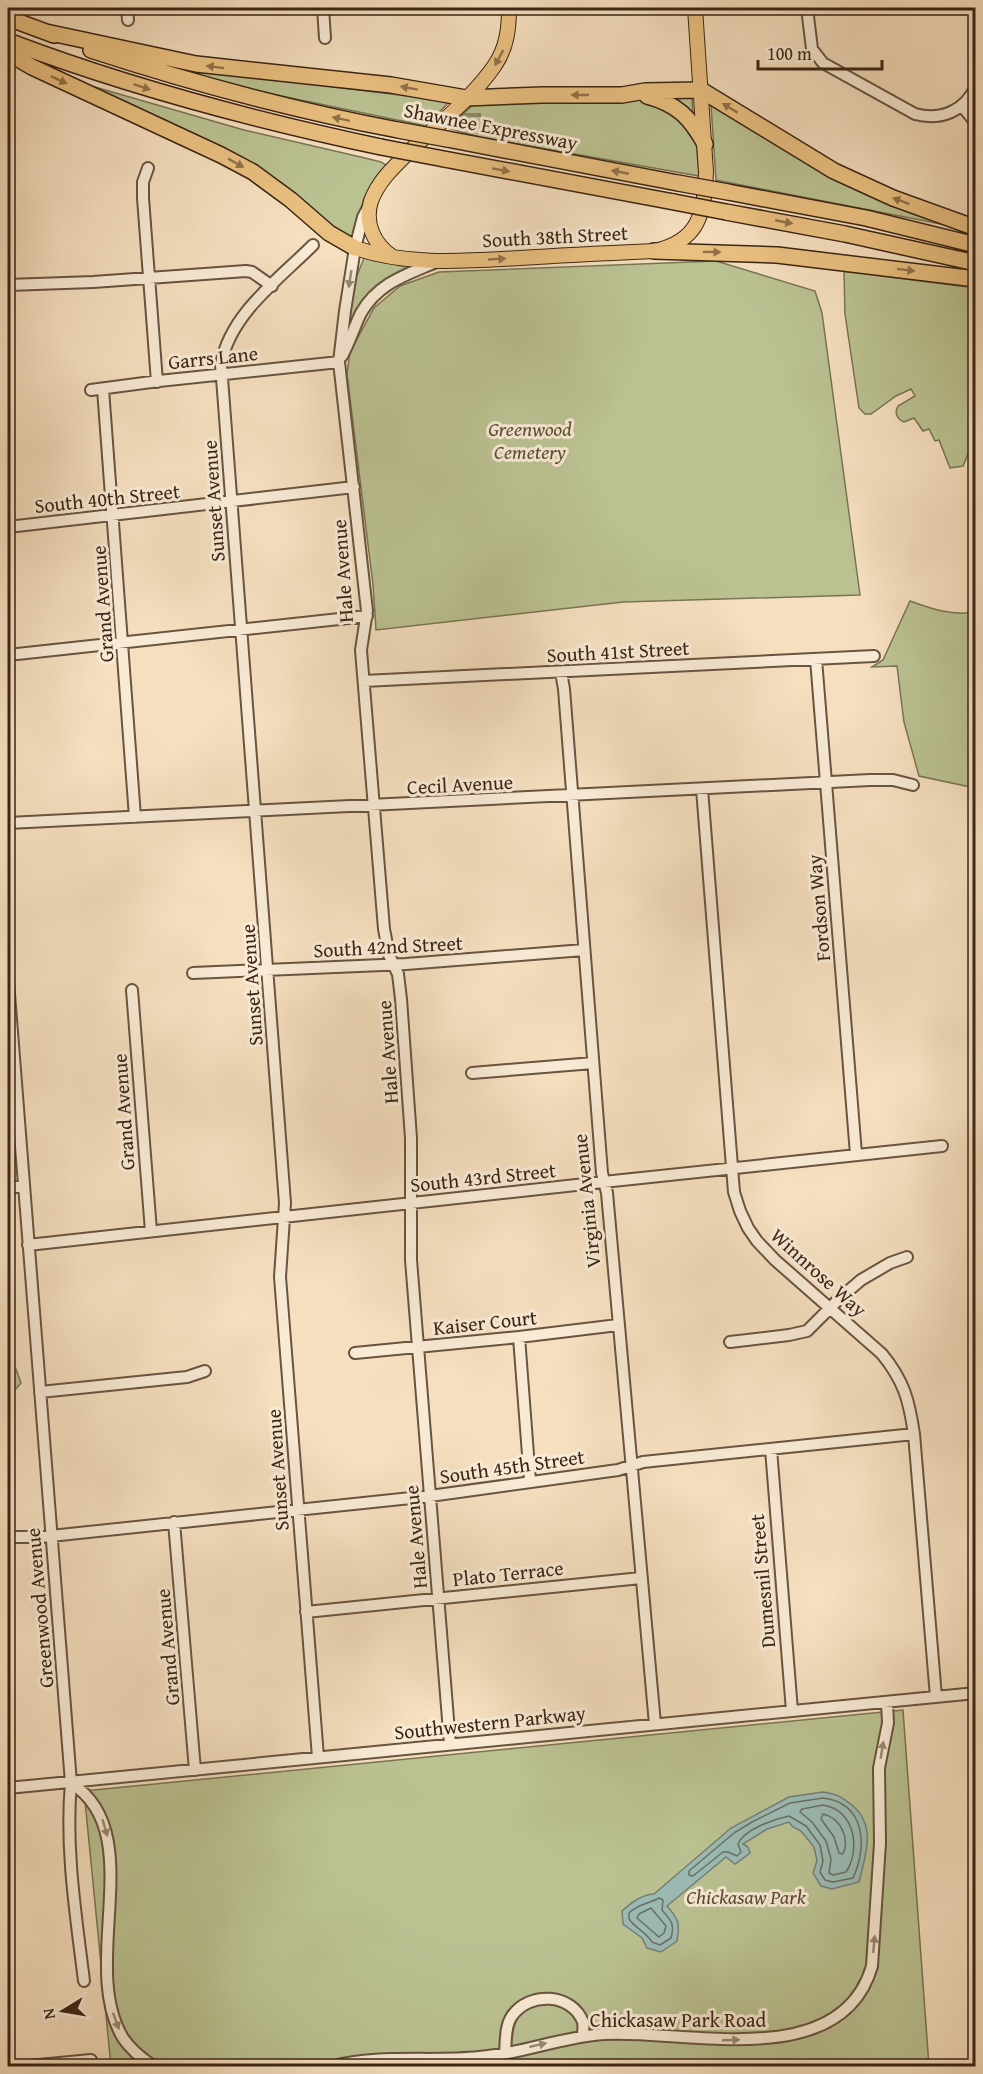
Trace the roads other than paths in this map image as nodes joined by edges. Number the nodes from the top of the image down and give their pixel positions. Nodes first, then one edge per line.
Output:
1 (127, 8) edge
2 (323, 8) edge
3 (509, 8) edge
4 (696, 8) edge
5 (807, 8) edge
6 (8, 18) edge
7 (128, 20) dead end
8 (46, 32) junction
9 (325, 39) dead end
10 (8, 41) edge
11 (8, 53) edge
12 (975, 86) edge
13 (701, 90) junction
14 (622, 94) junction
15 (466, 98) junction
16 (962, 106) junction
17 (975, 123) edge
18 (705, 144) junction
19 (148, 168) dead end
20 (370, 203) junction
21 (975, 228) edge
22 (975, 244) edge
23 (313, 245) dead end
24 (355, 248) junction
25 (654, 250) junction
26 (396, 259) junction
27 (438, 261) junction
28 (975, 263) edge
29 (149, 278) junction
30 (975, 279) edge
31 (8, 285) edge
32 (272, 286) junction
33 (339, 362) junction
34 (221, 374) junction
35 (157, 382) junction
36 (103, 388) junction
37 (91, 390) dead end
38 (354, 487) junction
39 (231, 502) junction
40 (113, 515) junction
41 (8, 527) edge
42 (367, 616) junction
43 (241, 630) junction
44 (123, 642) junction
45 (8, 655) edge
46 (874, 656) dead end
47 (816, 659) junction
48 (561, 672) junction
49 (364, 681) junction
50 (826, 784) junction
51 (913, 785) dead end
52 (702, 789) junction
53 (572, 796) junction
54 (375, 806) junction
55 (255, 812) junction
56 (135, 817) junction
57 (8, 823) edge
58 (584, 950) junction
59 (393, 964) junction
60 (268, 970) junction
61 (193, 973) dead end
62 (8, 981) edge
63 (132, 990) dead end
64 (593, 1063) junction
65 (11, 1069) edge
66 (472, 1073) dead end
67 (942, 1146) dead end
68 (856, 1154) junction
69 (732, 1168) junction
70 (604, 1182) junction
71 (8, 1187) edge
72 (24, 1187) junction
73 (411, 1203) junction
74 (284, 1217) junction
75 (151, 1231) junction
76 (28, 1245) junction
77 (907, 1257) dead end
78 (831, 1308) junction
79 (618, 1325) junction
80 (519, 1337) junction
81 (730, 1342) dead end
82 (418, 1347) junction
83 (355, 1353) dead end
84 (205, 1371) dead end
85 (40, 1392) junction
86 (914, 1434) junction
87 (771, 1449) junction
88 (632, 1465) junction
89 (530, 1481) junction
90 (430, 1496) junction
91 (298, 1509) junction
92 (174, 1522) junction
93 (51, 1535) junction
94 (8, 1537) edge
95 (641, 1578) junction
96 (438, 1598) junction
97 (306, 1612) junction
98 (975, 1693) edge
99 (936, 1696) junction
100 (887, 1702) junction
101 (792, 1711) junction
102 (655, 1724) junction
103 (450, 1744) junction
104 (318, 1757) junction
105 (195, 1770) junction
106 (71, 1783) junction
107 (8, 1788) edge
108 (84, 1981) dead end
109 (583, 2036) junction
110 (505, 2053) junction
111 (90, 2060) dead end
112 (28, 2067) edge
113 (153, 2067) edge
114 (334, 2067) edge

1 - 7 street
2 - 9 street
3 -> 15 main road
4 - 13 main road
5 - 16 street
6 - 8 highway, Shawnee Expressway
15 -> 8 highway
22 -> 8 highway, Shawnee Expressway, bridge
10 -> 28 highway, Shawnee Expressway, bridge
11 -> 24 highway
12 - 16 street
13 - 14 highway
13 - 18 main road
21 -> 13 highway
14 -> 15 highway
14 - 18 highway
15 - 20 main road
16 - 17 street
18 - 25 main road, South 38th Street
19 - 29 street
20 - 24 street
20 - 26 main road
23 - 32 street, Sunset Avenue
24 - 26 main road, South 38th Street
24 -> 33 street
27 -> 25 main road, South 38th Street
25 -> 30 highway
26 - 27 main road, South 38th Street
27 - 33 street
29 - 31 street
29 - 32 street
29 - 35 street
32 - 34 street, Sunset Avenue
33 - 34 street, Garrs Lane
33 - 38 street, Hale Avenue
34 - 35 street, Garrs Lane
34 - 39 street, Sunset Avenue
35 - 36 street, Garrs Lane
36 - 37 street, Garrs Lane
36 - 40 street, Grand Avenue
38 - 39 street, South 40th Street
38 - 42 street, Hale Avenue
39 - 40 street, South 40th Street
39 - 43 street, Sunset Avenue
40 - 41 street, South 40th Street
40 - 44 street, Grand Avenue
42 - 43 street
42 - 49 street, Hale Avenue
43 - 44 street
43 - 55 street, Sunset Avenue
44 - 45 street
44 - 56 street, Grand Avenue
46 - 47 street, South 41st Street
47 - 48 street, South 41st Street
47 - 50 street, Fordson Way
48 - 49 street, South 41st Street
48 - 53 street, Virginia Avenue
49 - 54 street, Hale Avenue
50 - 51 street, Cecil Avenue
50 - 52 street, Cecil Avenue
50 - 68 street, Fordson Way
52 - 53 street, Cecil Avenue
52 - 69 street, Winnrose Way
53 - 54 street, Cecil Avenue
53 - 58 street, Virginia Avenue
54 - 55 street, Cecil Avenue
54 - 59 street, Hale Avenue
55 - 56 street, Cecil Avenue
55 - 60 street, Sunset Avenue
56 - 57 street, Cecil Avenue
58 - 59 street, South 42nd Street
58 - 64 street, Virginia Avenue
59 - 60 street, South 42nd Street
59 - 73 street, Hale Avenue
60 - 61 street, South 42nd Street
60 - 74 street, Sunset Avenue
62 - 65 street, Greenwood Avenue
63 - 75 street, Grand Avenue
64 - 66 street
64 - 70 street, Virginia Avenue
65 - 72 street, Greenwood Avenue
67 - 68 street, South 43rd Street
68 - 69 street, South 43rd Street
69 - 70 street, South 43rd Street
69 - 78 street, Winnrose Way
70 - 73 street, South 43rd Street
70 - 79 street, Virginia Avenue
71 - 72 street
72 - 76 street, Greenwood Avenue
73 - 74 street, South 43rd Street
73 - 82 street, Hale Avenue
74 - 75 street, South 43rd Street
74 - 91 street, Sunset Avenue
75 - 76 street, South 43rd Street
76 - 85 street, Greenwood Avenue
77 - 78 street
78 - 81 street
78 - 86 street, Winnrose Way
79 - 80 street, Kaiser Court
79 - 88 street, Virginia Avenue
80 - 82 street, Kaiser Court
80 - 89 street
82 - 83 street, Kaiser Court
82 - 90 street, Hale Avenue
84 - 85 street
85 - 93 street, Greenwood Avenue
86 - 87 street, South 45th Street
86 - 99 street, Winnrose Way
87 - 88 street, South 45th Street
87 - 101 street, Dumesnil Street
88 - 89 street, South 45th Street
88 - 95 street, Virginia Avenue
89 - 90 street, South 45th Street
90 - 91 street, South 45th Street
90 - 96 street, Hale Avenue
91 - 92 street, South 45th Street
91 - 97 street, Sunset Avenue
92 - 93 street, South 45th Street
92 - 105 street, Grand Avenue
93 - 94 street, South 45th Street
93 - 106 street, Greenwood Avenue
95 - 96 street, Plato Terrace
95 - 102 street, Virginia Avenue
96 - 97 street, Plato Terrace
96 - 103 street, Hale Avenue
97 - 104 street, Sunset Avenue
98 - 99 street, Southwestern Parkway
99 - 100 street, Southwestern Parkway
100 - 101 street, Southwestern Parkway
109 -> 100 street, Chickasaw Park Road
101 - 102 street, Southwestern Parkway
102 - 103 street, Southwestern Parkway
103 - 104 street, Southwestern Parkway
104 - 105 street, Southwestern Parkway
105 - 106 street, Southwestern Parkway
106 - 107 street, Southwestern Parkway
106 - 108 street, Greenwood Avenue
106 -> 113 street
110 -> 109 street, Chickasaw Park Road
109 - 110 street
110 - 114 street, Chickasaw Park Road
111 - 112 street

